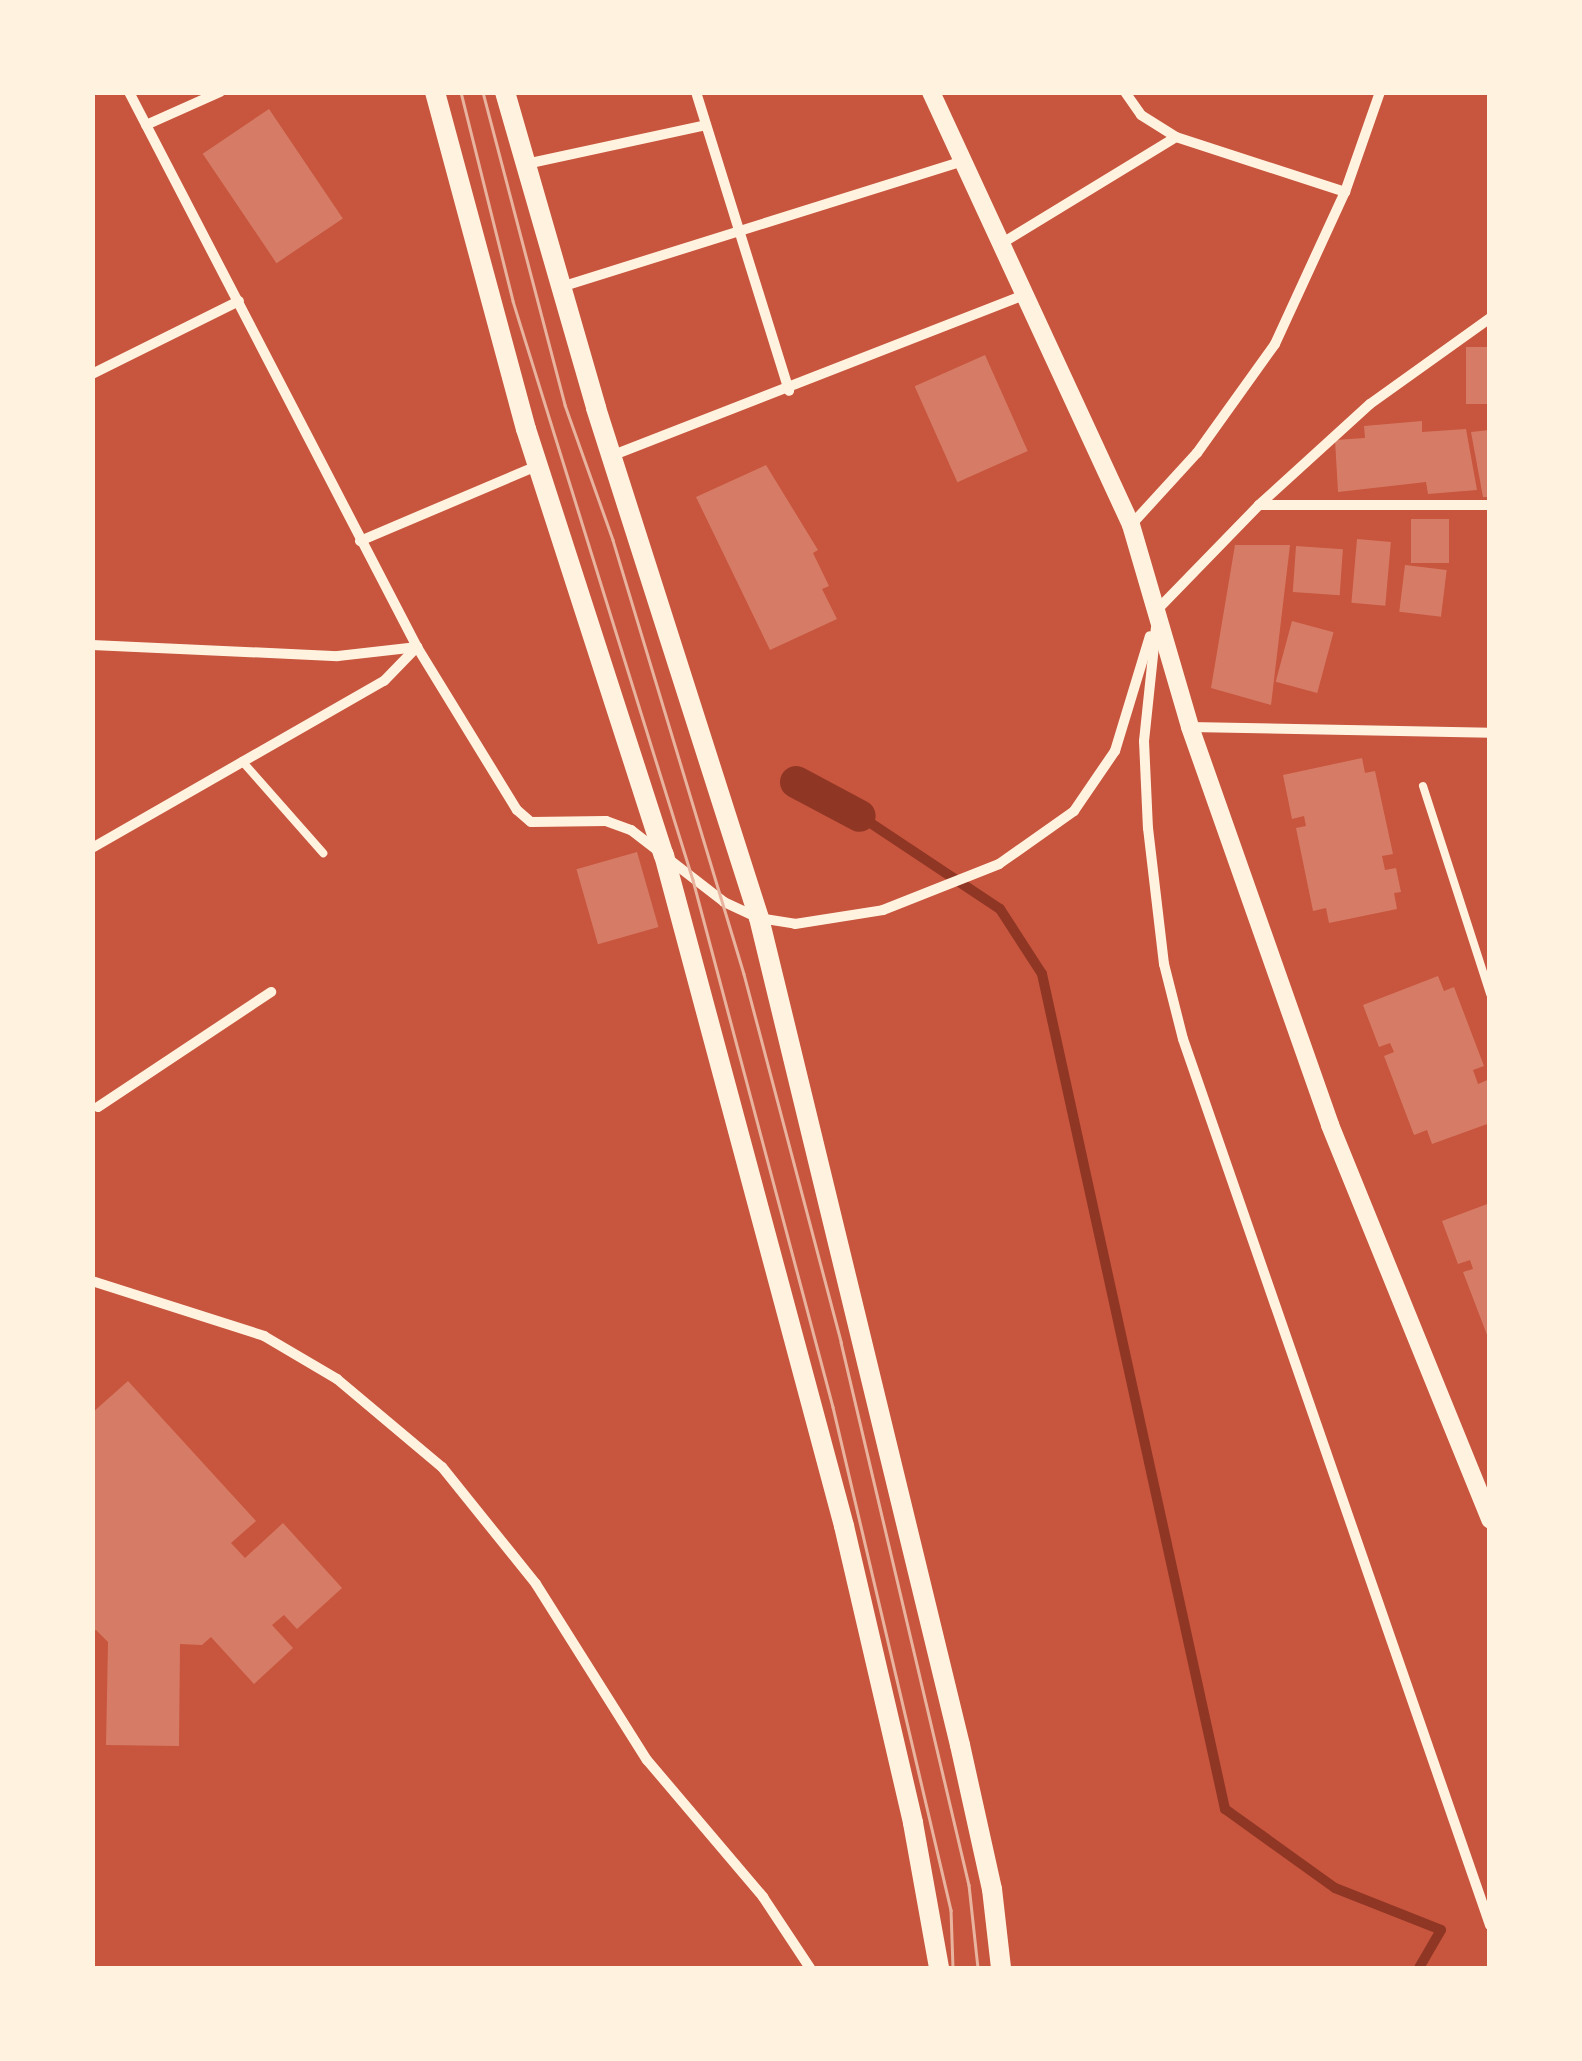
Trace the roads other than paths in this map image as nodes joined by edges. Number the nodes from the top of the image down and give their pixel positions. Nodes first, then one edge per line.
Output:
1 (129, 92) edge
2 (220, 92) edge
3 (435, 92) edge
4 (506, 92) edge
5 (696, 92) edge
6 (931, 92) edge
7 (1125, 92) edge
8 (1380, 92) edge
9 (146, 125) junction
10 (706, 125) junction
11 (1176, 137) junction
12 (961, 162) junction
13 (523, 164) junction
14 (1345, 192) junction
15 (739, 231) junction
16 (999, 246) junction
17 (560, 287) junction
18 (1023, 295) junction
19 (239, 301) junction
20 (1490, 318) edge
21 (92, 374) edge
22 (789, 391) junction
23 (611, 456) junction
24 (538, 466) junction
25 (1259, 505) junction
26 (1490, 506) edge
27 (1131, 525) junction
28 (360, 540) junction
29 (1157, 609) junction
30 (92, 646) edge
31 (417, 647) junction
32 (1190, 727) junction
33 (1490, 732) edge
34 (242, 760) junction
35 (1423, 786) dead end
36 (92, 848) edge
37 (323, 853) dead end
38 (664, 855) junction
39 (760, 918) junction
40 (271, 992) dead end
41 (1490, 994) edge
42 (94, 1104) edge
43 (92, 1281) edge
44 (1490, 1520) edge
45 (1490, 1925) edge
46 (810, 1968) edge
47 (939, 1968) edge
48 (1001, 1968) edge

1 - 9 street
2 - 9 street
3 - 24 main road
4 - 13 main road
5 - 10 street
6 - 12 street
7 - 11 street
8 - 14 street
9 - 19 street
10 - 13 street
10 - 15 street
11 - 14 street
11 - 16 street
12 - 15 street
12 - 16 street
13 - 17 main road
14 - 27 street
15 - 17 street
15 - 22 street
16 - 18 street
17 - 23 main road
18 - 22 street
18 - 27 street
19 - 21 street
19 - 28 street
20 - 25 street
22 - 23 street
23 - 39 main road
24 - 28 street
24 - 38 main road
25 - 26 street
25 - 29 street
27 - 29 street
28 - 31 street
29 - 32 street
29 - 39 street
29 - 45 street
30 - 31 street
31 - 34 street
31 - 38 street
32 - 33 street
32 - 44 street
34 - 36 street
34 - 37 lane
35 - 41 lane
38 - 39 street
38 - 47 main road
39 - 48 main road
40 - 42 street
43 - 46 street

